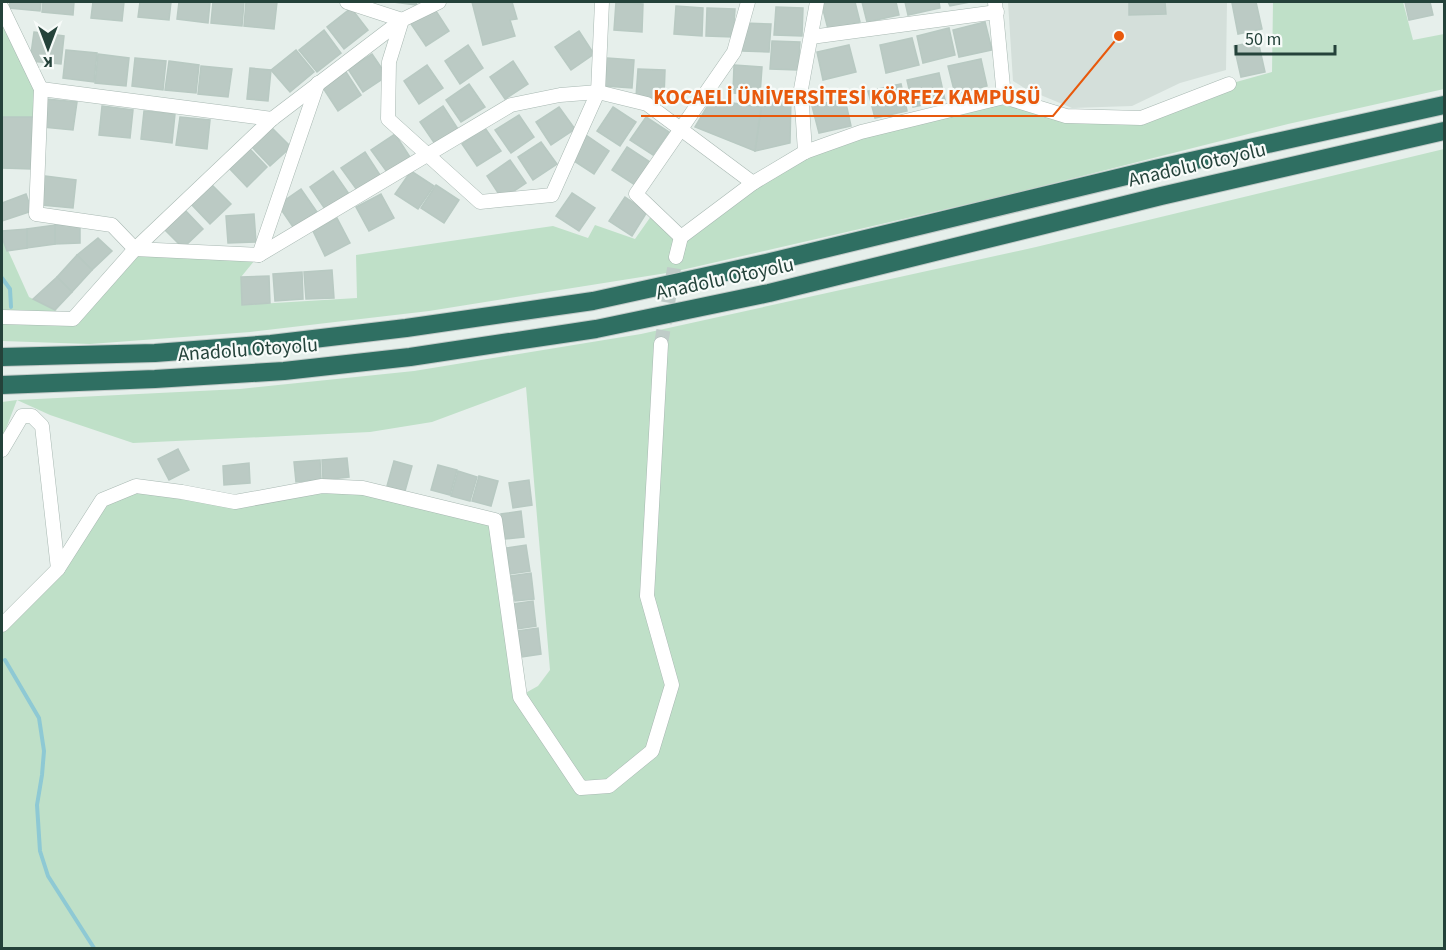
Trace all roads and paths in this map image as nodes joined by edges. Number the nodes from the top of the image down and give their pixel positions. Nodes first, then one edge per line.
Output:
1 (347, 2) edge
2 (439, 2) edge
3 (602, 2) edge
4 (748, 2) edge
5 (817, 2) edge
6 (996, 7) edge
7 (2, 8) edge
8 (402, 20) junction
9 (811, 37) junction
10 (318, 83) junction
11 (1229, 84) dead end
12 (41, 89) junction
13 (598, 92) junction
14 (1004, 97) junction
15 (1444, 105) edge
16 (272, 119) junction
17 (683, 129) junction
18 (1444, 131) edge
19 (805, 152) junction
20 (429, 155) junction
21 (753, 183) junction
22 (681, 237) junction
23 (135, 249) junction
24 (259, 255) junction
25 (676, 257) tunnel mouth
26 (2, 317) edge
27 (661, 344) tunnel mouth
28 (2, 357) edge
29 (2, 385) edge
30 (2, 450) edge
31 (58, 569) junction
32 (2, 625) edge

1 - 8 street
2 - 8 street
3 - 13 street
4 - 17 street
5 - 9 street
6 - 9 street
6 - 14 street
7 - 12 street
8 - 10 street
8 - 20 street
9 - 19 street
10 - 16 street
10 - 24 street
11 - 14 street
12 - 16 street
12 - 23 street
13 - 17 street
13 - 20 street
13 - 20 street
14 - 19 street
15 - 28 highway, Anadolu Otoyolu
16 - 23 street
17 - 21 street
17 - 22 street
18 - 29 highway, Anadolu Otoyolu
19 - 21 street
20 - 24 street
21 - 22 street
22 - 25 street
23 - 24 street
23 - 26 street
27 - 31 street
30 - 31 street
31 - 32 street

